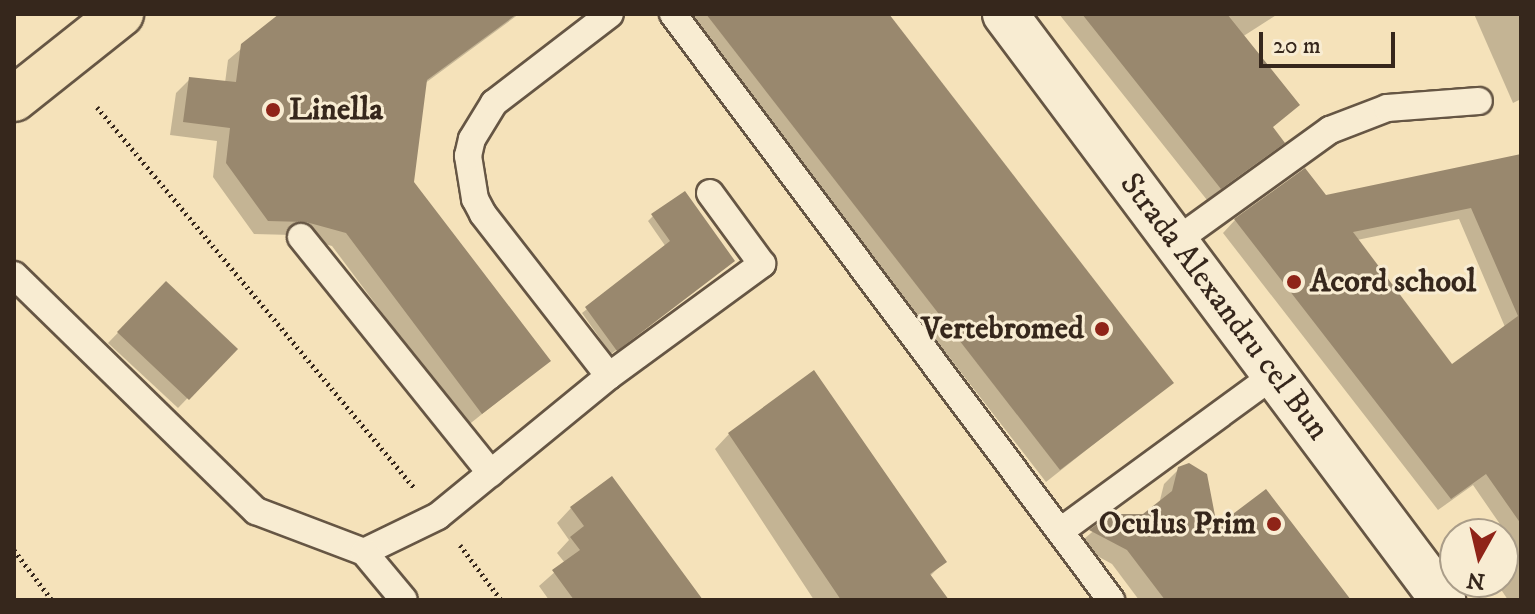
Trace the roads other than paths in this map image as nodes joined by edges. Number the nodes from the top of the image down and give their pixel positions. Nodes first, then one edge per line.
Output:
1 (121, 14) edge
2 (610, 14) edge
3 (673, 14) edge
4 (1019, 20) edge
5 (14, 99) edge
6 (1479, 101) dead end
7 (710, 193) dead end
8 (301, 237) dead end
9 (1176, 241) junction
10 (14, 275) edge
11 (1274, 375) junction
12 (609, 376) junction
13 (491, 473) junction
14 (1062, 530) junction
15 (364, 552) junction
16 (404, 600) edge
17 (1111, 600) edge
18 (1443, 600) edge

1 - 5 main road
2 - 12 lane
3 - 14 lane
4 - 9 main road, Strada Alexandru cel Bun
6 - 9 lane
7 - 12 lane
8 - 13 lane
9 - 11 main road, Strada Alexandru cel Bun
10 - 15 lane
11 - 14 lane
11 - 18 main road, Strada Alexandru cel Bun
12 - 13 lane
13 - 15 lane
14 - 17 lane
15 - 16 lane

